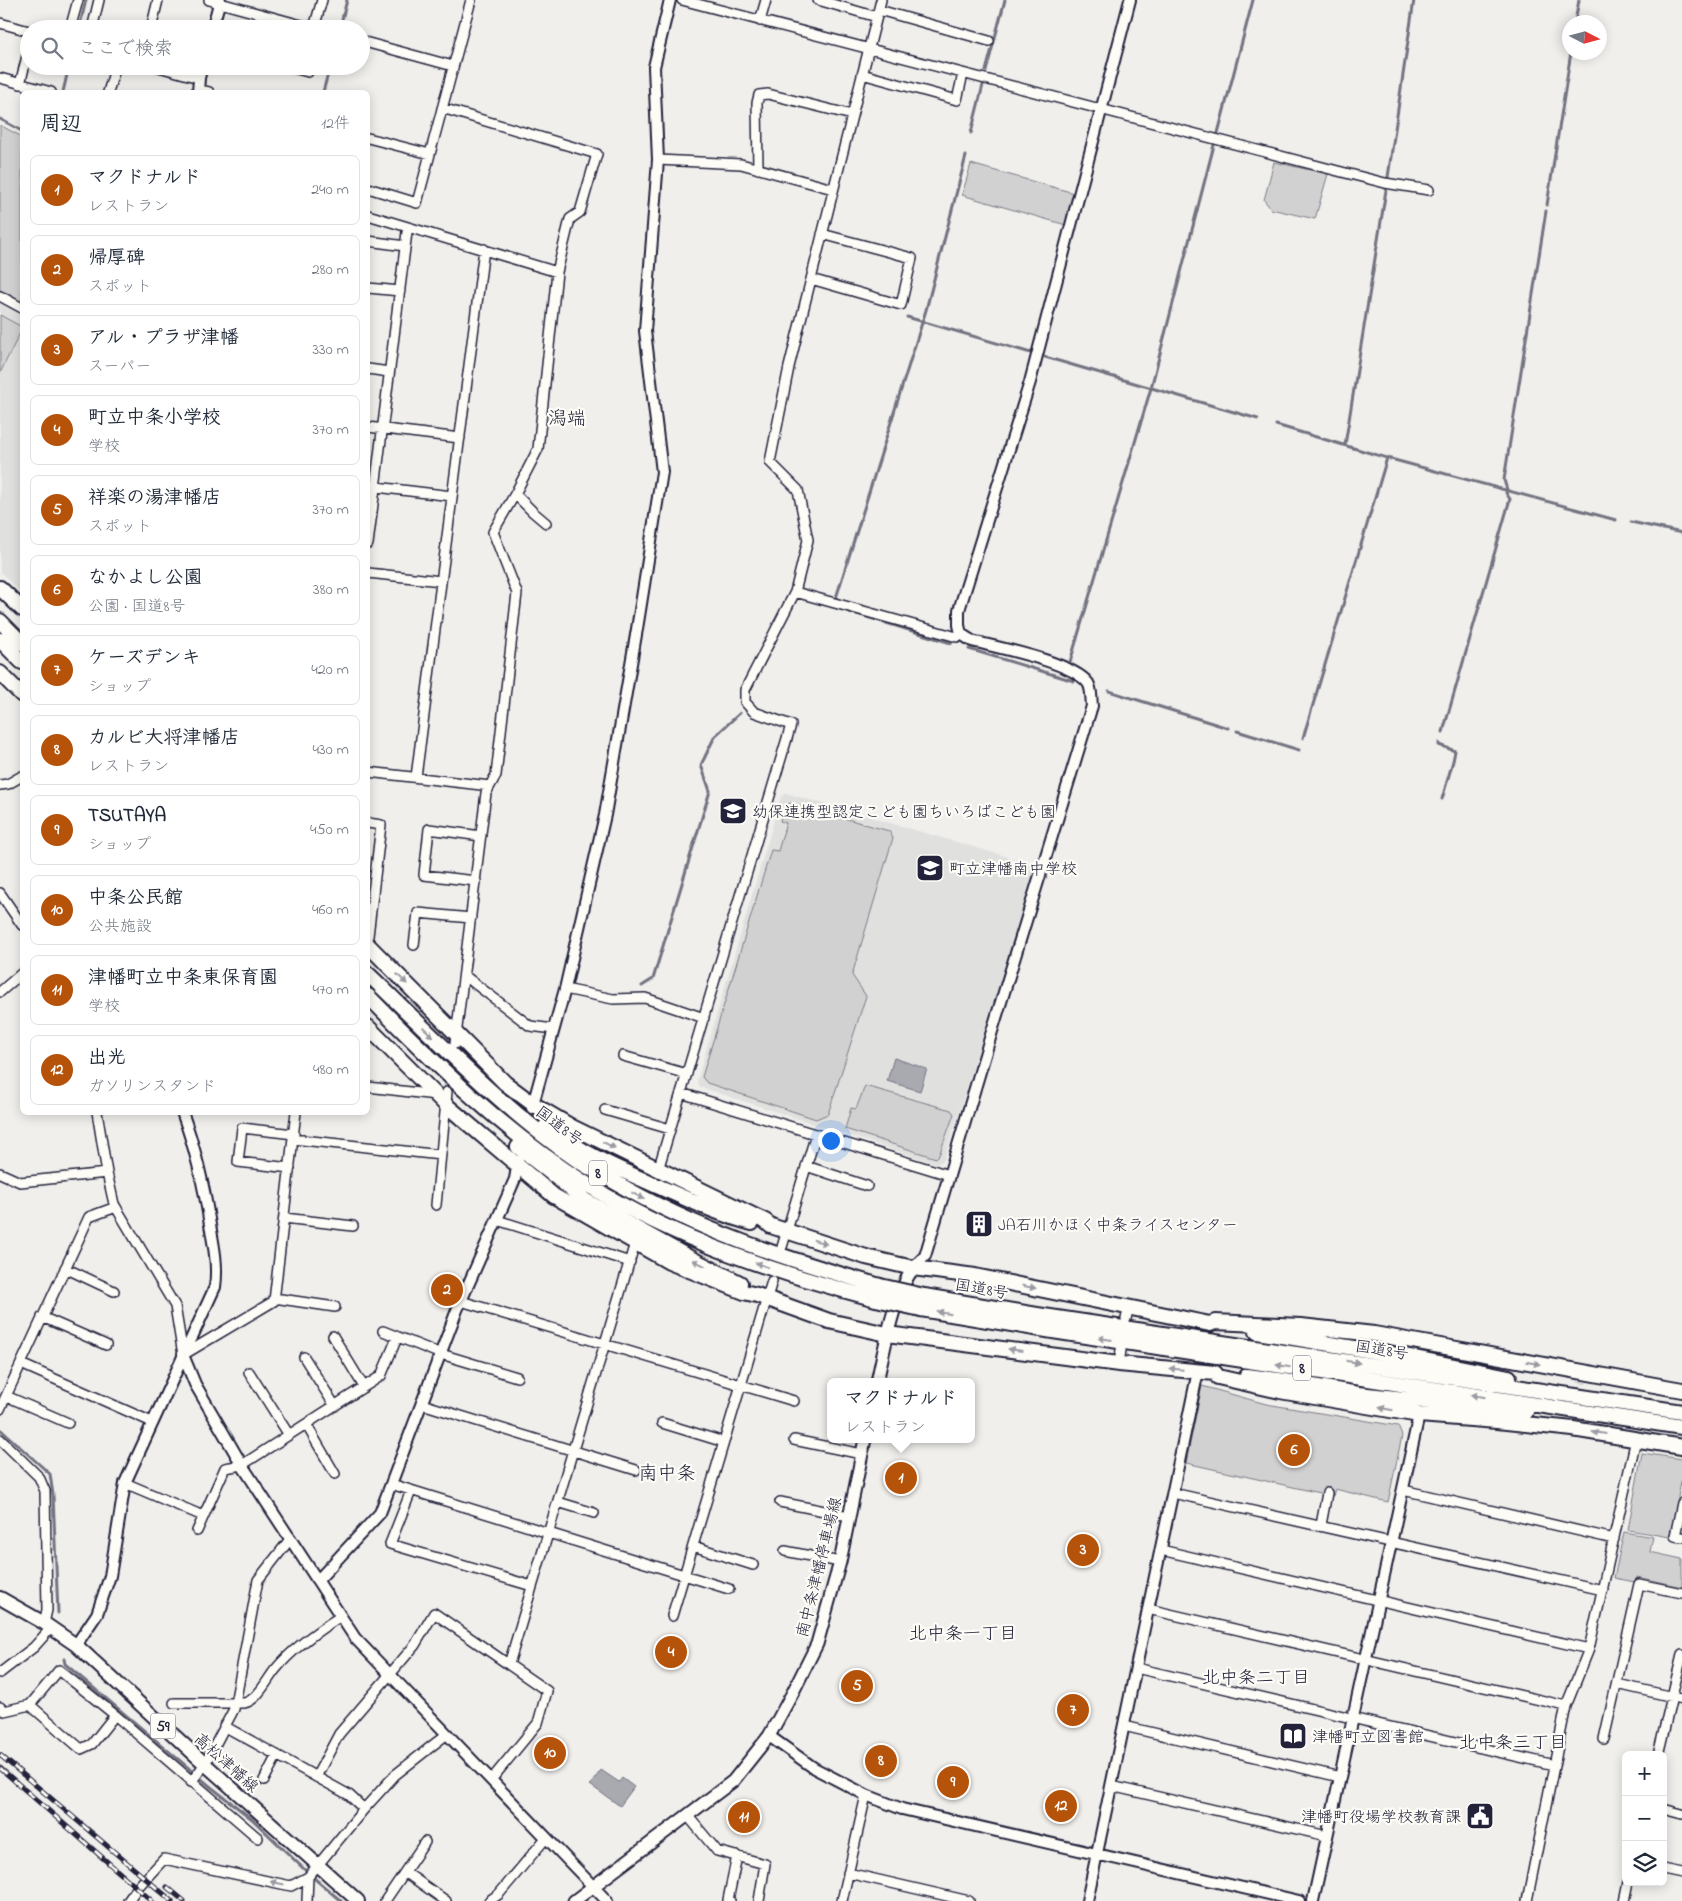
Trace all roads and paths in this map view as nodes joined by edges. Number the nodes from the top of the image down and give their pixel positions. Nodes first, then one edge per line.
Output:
1 (78, 0) edge
2 (100, 0) edge
3 (158, 0) edge
4 (322, 0) edge
5 (471, 0) edge
6 (670, 0) edge
7 (682, 0) edge
8 (766, 0) edge
9 (818, 0) edge
10 (881, 0) edge
11 (1130, 0) edge
12 (216, 1) edge
13 (878, 13) junction
14 (72, 20) edge
15 (94, 20) edge
16 (153, 20) edge
17 (213, 20) edge
18 (279, 20) edge
19 (317, 20) edge
20 (760, 21) junction
21 (0, 23) edge
22 (20, 29) edge
23 (989, 41) dead end
24 (370, 43) edge
25 (868, 50) junction
26 (453, 66) junction
27 (862, 74) junction
28 (963, 74) junction
29 (22, 75) edge
30 (113, 75) edge
31 (188, 75) edge
32 (200, 75) edge
33 (0, 78) edge
34 (199, 78) junction
35 (20, 84) junction
36 (43, 90) edge
37 (109, 90) edge
38 (202, 90) edge
39 (442, 108) junction
40 (1101, 109) junction
41 (852, 115) junction
42 (370, 139) edge
43 (430, 154) junction
44 (658, 160) junction
45 (758, 169) junction
46 (370, 189) edge
47 (833, 189) junction
48 (1429, 190) dead end
49 (370, 216) edge
50 (407, 232) dead end
51 (822, 234) junction
52 (370, 241) edge
53 (406, 246) junction
54 (484, 249) junction
55 (557, 272) junction
56 (810, 279) junction
57 (370, 288) edge
58 (400, 292) junction
59 (0, 296) edge
60 (20, 307) edge
61 (370, 369) edge
62 (390, 372) junction
63 (370, 427) edge
64 (382, 429) junction
65 (460, 438) junction
66 (371, 486) edge
67 (515, 494) junction
68 (452, 496) junction
69 (370, 505) edge
70 (546, 523) dead end
71 (370, 573) edge
72 (441, 581) junction
73 (0, 588) edge
74 (796, 592) junction
75 (20, 607) edge
76 (0, 621) edge
77 (962, 634) junction
78 (0, 640) edge
79 (20, 641) edge
80 (20, 660) edge
81 (3, 679) edge
82 (20, 692) edge
83 (370, 772) edge
84 (20, 777) edge
85 (416, 777) junction
86 (0, 785) edge
87 (490, 786) junction
88 (370, 824) edge
89 (481, 836) junction
90 (476, 881) junction
91 (0, 893) edge
92 (472, 918) junction
93 (370, 919) edge
94 (20, 922) edge
95 (414, 945) dead end
96 (370, 947) edge
97 (20, 975) edge
98 (370, 976) edge
99 (464, 976) junction
100 (565, 989) junction
101 (0, 992) edge
102 (370, 999) edge
103 (704, 1018) junction
104 (554, 1029) junction
105 (370, 1031) edge
106 (456, 1038) junction
107 (623, 1056) dead end
108 (460, 1063) junction
109 (687, 1074) junction
110 (370, 1087) edge
111 (682, 1093) junction
112 (443, 1098) junction
113 (533, 1106) junction
114 (605, 1110) dead end
115 (97, 1115) edge
116 (183, 1115) edge
117 (296, 1115) edge
118 (670, 1129) junction
119 (816, 1134) junction
120 (293, 1137) junction
121 (441, 1155) junction
122 (519, 1160) junction
123 (806, 1166) junction
124 (290, 1168) junction
125 (658, 1170) junction
126 (0, 1173) edge
127 (107, 1173) junction
128 (949, 1174) junction
129 (867, 1186) dead end
130 (436, 1205) dead end
131 (116, 1207) junction
132 (284, 1218) junction
133 (497, 1220) junction
134 (352, 1226) dead end
135 (771, 1226) junction
136 (787, 1231) junction
137 (635, 1243) junction
138 (782, 1247) dead end
139 (630, 1262) junction
140 (65, 1268) junction
141 (913, 1268) junction
142 (772, 1281) dead end
143 (114, 1290) dead end
144 (878, 1292) junction
145 (761, 1297) junction
146 (274, 1298) junction
147 (461, 1300) junction
148 (923, 1302) junction
149 (335, 1307) dead end
150 (42, 1317) junction
151 (1210, 1324) junction
152 (383, 1331) dead end
153 (887, 1334) junction
154 (333, 1336) dead end
155 (397, 1338) junction
156 (106, 1345) dead end
157 (605, 1345) junction
158 (441, 1354) junction
159 (183, 1355) junction
160 (304, 1357) dead end
161 (21, 1364) junction
162 (1198, 1371) junction
163 (249, 1372) dead end
164 (1215, 1373) junction
165 (517, 1377) dead end
166 (878, 1378) edge
167 (364, 1387) junction
168 (740, 1387) junction
169 (1682, 1390) edge
170 (6, 1396) junction
171 (794, 1401) dead end
172 (422, 1404) junction
173 (335, 1406) junction
174 (1682, 1408) edge
175 (0, 1409) edge
176 (1420, 1410) junction
177 (1586, 1412) junction
178 (1682, 1412) edge
179 (152, 1422) junction
180 (68, 1423) dead end
181 (662, 1423) dead end
182 (306, 1424) junction
183 (1682, 1427) edge
184 (289, 1435) junction
185 (0, 1439) edge
186 (1636, 1439) junction
187 (794, 1440) dead end
188 (724, 1442) junction
189 (864, 1443) edge
190 (1682, 1447) edge
191 (572, 1452) junction
192 (862, 1454) junction
193 (242, 1465) junction
194 (636, 1470) dead end
195 (335, 1474) dead end
196 (125, 1483) junction
197 (391, 1484) junction
198 (411, 1490) junction
199 (1402, 1490) junction
200 (1173, 1493) junction
201 (1326, 1493) dead end
202 (558, 1502) junction
203 (780, 1502) dead end
204 (1682, 1502) edge
205 (594, 1513) dead end
206 (203, 1516) junction
207 (849, 1516) junction
208 (1321, 1525) junction
209 (197, 1531) dead end
210 (548, 1533) junction
211 (1682, 1537) edge
212 (291, 1538) junction
213 (1614, 1539) junction
214 (1391, 1543) junction
215 (693, 1546) junction
216 (1161, 1550) junction
217 (785, 1551) dead end
218 (840, 1562) junction
219 (754, 1565) dead end
220 (684, 1575) junction
221 (318, 1580) junction
222 (532, 1586) junction
223 (730, 1589) dead end
224 (1603, 1590) junction
225 (1682, 1593) edge
226 (0, 1598) edge
227 (1378, 1601) junction
228 (1148, 1609) junction
229 (341, 1616) junction
230 (672, 1616) dead end
231 (47, 1625) junction
232 (76, 1645) junction
233 (1589, 1649) junction
234 (1682, 1655) edge
235 (1366, 1659) junction
236 (509, 1664) junction
237 (1136, 1668) junction
238 (0, 1672) edge
239 (391, 1675) junction
240 (1617, 1684) junction
241 (1672, 1697) junction
242 (1682, 1699) edge
243 (235, 1702) junction
244 (174, 1703) dead end
245 (30, 1705) junction
246 (1566, 1706) junction
247 (0, 1707) edge
248 (115, 1715) junction
249 (1353, 1718) junction
250 (224, 1726) junction
251 (1124, 1726) junction
252 (447, 1734) junction
253 (769, 1736) junction
254 (1604, 1739) dead end
255 (1659, 1751) edge
256 (277, 1755) junction
257 (1554, 1765) junction
258 (197, 1774) junction
259 (316, 1777) junction
260 (1340, 1777) junction
261 (264, 1780) dead end
262 (491, 1780) junction
263 (1111, 1786) junction
264 (866, 1795) junction
265 (364, 1809) junction
266 (1667, 1810) edge
267 (687, 1814) junction
268 (1682, 1814) edge
269 (1327, 1836) junction
270 (258, 1838) dead end
271 (546, 1838) junction
272 (425, 1842) dead end
273 (1097, 1855) junction
274 (737, 1856) junction
275 (318, 1865) junction
276 (1667, 1870) edge
277 (405, 1872) junction
278 (848, 1873) junction
279 (1682, 1873) edge
280 (308, 1877) junction
281 (1627, 1886) edge
282 (593, 1887) junction
283 (128, 1901) edge
284 (307, 1901) edge
285 (358, 1901) edge
286 (385, 1901) edge
287 (446, 1901) edge
288 (489, 1901) edge
289 (574, 1901) edge
290 (607, 1901) edge
291 (730, 1901) edge
292 (759, 1901) edge
293 (842, 1901) edge
294 (968, 1901) edge
295 (1087, 1901) edge
296 (1299, 1901) edge
297 (1313, 1901) edge
298 (1527, 1901) edge
299 (1624, 1901) edge

1 - 14 street
2 - 15 street
3 - 16 street
4 - 19 street
5 - 26 street
6 - 44 street
7 - 20 street
8 - 20 street
9 - 13 street
10 - 13 street
11 - 40 street
12 - 17 street
12 - 18 street
13 - 23 street
13 - 25 street
20 - 25 street
21 - 22 street
24 - 26 street
25 - 27 street
25 - 28 street
26 - 39 street
27 - 28 street
27 - 41 street
28 - 40 street
29 - 35 street
30 - 37 street
31 - 34 street
32 - 34 street
33 - 35 street
34 - 38 street
35 - 36 street
39 - 43 street
39 - 55 street
40 - 48 street
40 - 77 street
41 - 45 street
41 - 47 street
42 - 43 street
43 - 46 street
44 - 45 street
44 - 100 street
45 - 47 street
47 - 51 street
49 - 54 street
50 - 53 street
51 - 56 street
51 - 56 street
52 - 53 street
53 - 58 street
54 - 55 street
54 - 65 street
55 - 67 street
56 - 74 street
57 - 58 street
58 - 62 street
59 - 60 street
61 - 62 street
62 - 64 street
63 - 64 street
64 - 65 street
64 - 66 street
65 - 68 street
66 - 68 street
66 - 69 street
67 - 70 street
67 - 87 street
68 - 72 street
71 - 72 street
72 - 85 street
73 - 75 highway
74 - 77 street
74 - 103 street
76 - 79 highway
77 - 128 street
78 - 80 highway
81 - 82 highway
83 - 85 street
84 - 86 street
85 - 87 street
87 - 89 street
88 - 93 street
89 - 90 street
89 - 90 street
90 - 92 street
91 - 94 street
92 - 95 street
92 - 99 street
96 -> 106 highway
97 - 101 street
98 -> 108 highway, 国道8号 / 8
99 - 104 street
99 - 106 street
100 - 103 street
100 - 104 street
144 -> 102 highway, 国道8号 / 8
145 -> 102 highway, 8
103 - 109 street
104 - 113 street
105 - 112 highway
106 - 113 highway
107 - 109 street
108 - 135 highway, 8
108 -> 144 highway, 国道8号 / 8
109 - 111 street
110 - 112 street
111 - 118 street
111 - 119 street
112 - 121 street
112 - 122 highway
113 -> 125 highway
114 - 118 street
115 - 127 street
116 - 159 street
117 - 120 street
118 - 125 street
119 - 123 street
119 - 128 street
120 - 121 street
120 - 124 street
120 - 124 street
121 - 130 street
122 - 133 street
122 - 137 highway
123 - 129 street
123 - 136 street
124 - 132 street
125 - 135 highway
126 - 127 street
127 - 131 street
128 - 141 street
131 - 140 street
131 - 159 street
132 - 134 street
132 - 146 street
133 - 139 street
133 - 147 street
135 - 136 highway
136 - 138 street
136 -> 141 highway
137 - 139 street
137 - 145 highway
139 - 157 street
140 - 143 street
140 - 150 street
141 -> 151 highway
141 - 153 main road
142 - 145 street
144 - 148 highway, 国道8号 / 8, bridge
145 - 153 highway
145 - 168 street
146 - 149 street
146 - 159 street
147 - 157 street
147 - 158 street
177 -> 148 highway, 国道8号 / 8
148 -> 178 highway, 国道8号 / 8
150 - 156 street
150 - 161 street
151 -> 169 highway
151 - 174 highway
152 - 155 street
162 -> 153 highway
153 - 166 main road
154 - 167 street
155 - 158 street
155 - 167 street
157 - 168 street
157 - 191 street
158 - 165 street
158 - 172 street
159 - 179 street
159 - 193 street
160 - 173 street
161 - 170 street
161 - 179 street
162 - 164 highway
162 - 200 street
163 - 184 street
176 -> 164 highway
164 - 177 highway, 8
167 - 173 street
168 - 171 street
168 - 188 street
170 - 175 street
170 - 180 street
172 - 191 street
172 - 197 street
173 - 182 street
186 -> 176 highway
176 - 199 street
177 - 183 highway, 国道8号 / 8
179 - 196 street
181 - 188 street
182 - 184 street
182 - 195 street
184 - 193 street
185 - 231 street
186 - 190 highway
186 - 213 street
187 - 192 street
188 - 215 street
189 - 192 main road, 南中条津幡停車場線
191 - 194 street
191 - 202 street
192 - 207 main road, 南中条津幡停車場線
193 - 206 street
193 - 212 street
196 - 206 street
196 - 232 street
197 - 198 street
197 - 221 street
198 - 210 street
198 - 222 street
199 - 213 street
199 - 214 street
200 - 208 street
200 - 216 street
201 - 208 street
202 - 205 street
202 - 210 street
203 - 207 street
204 - 211 street
206 - 209 street
207 - 218 main road, 南中条津幡停車場線
208 - 214 street
210 - 220 street
210 - 222 street
212 - 221 street
212 - 243 street
213 - 224 street
214 - 224 street
214 - 227 street
215 - 219 street
215 - 220 street
216 - 227 street
216 - 228 street
217 - 218 street
218 - 253 main road, 南中条津幡停車場線
220 - 223 street
220 - 230 street
221 - 229 street
222 - 236 street
224 - 233 street
225 - 240 street
226 - 231 main road, 高松津幡線 / 59
227 - 233 street
227 - 235 street
228 - 235 street
228 - 237 street
229 - 239 street
229 - 243 street
231 - 232 main road, 高松津幡線 / 59
231 - 238 street
232 - 258 main road, 高松津幡線 / 59
233 - 246 street
234 - 241 street
235 - 246 street
235 - 249 street
236 - 239 street
236 - 262 street
237 - 249 street
237 - 251 street
239 - 252 street
239 - 259 street
240 - 241 street
240 - 254 street
241 - 242 street
241 - 255 street
243 - 244 street
243 - 250 street
245 - 247 street
245 - 248 street
245 - 248 street
246 - 257 street
248 - 258 street
249 - 257 street
249 - 260 street
250 - 256 street
250 - 258 street
251 - 260 street
251 - 263 street
252 - 262 street
252 - 265 street
253 - 264 street
253 - 267 main road, 南中条津幡停車場線
256 - 259 street
256 - 261 street
257 - 298 street
258 - 270 street
258 - 275 main road, 高松津幡線 / 59
259 - 265 street
260 - 269 street
262 - 271 street
263 - 269 street
263 - 273 street
264 - 273 street
264 - 278 street
265 - 275 street
266 - 268 street
267 - 274 street
267 - 282 main road, 南中条津幡停車場線
269 - 297 street
271 - 282 street
271 - 288 street
272 - 277 street
273 - 295 street
273 - 296 street
274 - 291 street
274 - 292 street
275 - 280 street
275 - 285 main road, 高松津幡線 / 59
276 - 279 street
277 - 286 street
277 - 287 street
278 - 293 street
278 - 294 street
280 -> 283 street
280 - 284 street
281 - 299 street
282 - 289 main road, 南中条津幡停車場線
282 - 290 street

